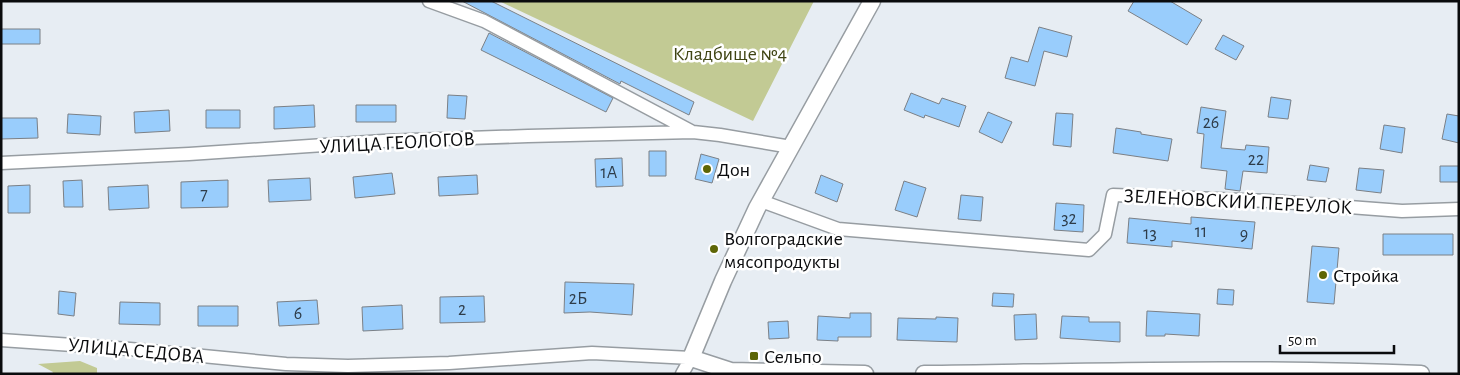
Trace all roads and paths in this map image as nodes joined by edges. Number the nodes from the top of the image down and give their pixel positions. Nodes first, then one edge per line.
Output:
1 (429, 1) edge
2 (872, 1) edge
3 (693, 132) junction
4 (792, 148) junction
5 (1, 163) edge
6 (761, 201) junction
7 (1459, 209) edge
8 (1, 340) edge
9 (691, 358) junction
10 (682, 374) edge
11 (865, 374) edge
12 (924, 374) edge
13 (950, 374) edge
14 (1421, 374) edge

1 - 3 street
2 - 4 street
3 - 4 street, УЛИЦА ГЕОЛОГОВ
3 - 5 street, УЛИЦА ГЕОЛОГОВ
4 - 6 street
6 - 7 street, ЗЕЛЕНОВСКИЙ ПЕРЕУЛОК
6 - 9 street
8 - 9 street, УЛИЦА СЕДОВА
9 - 10 street
9 - 11 street
12 - 13 street
13 - 14 street

